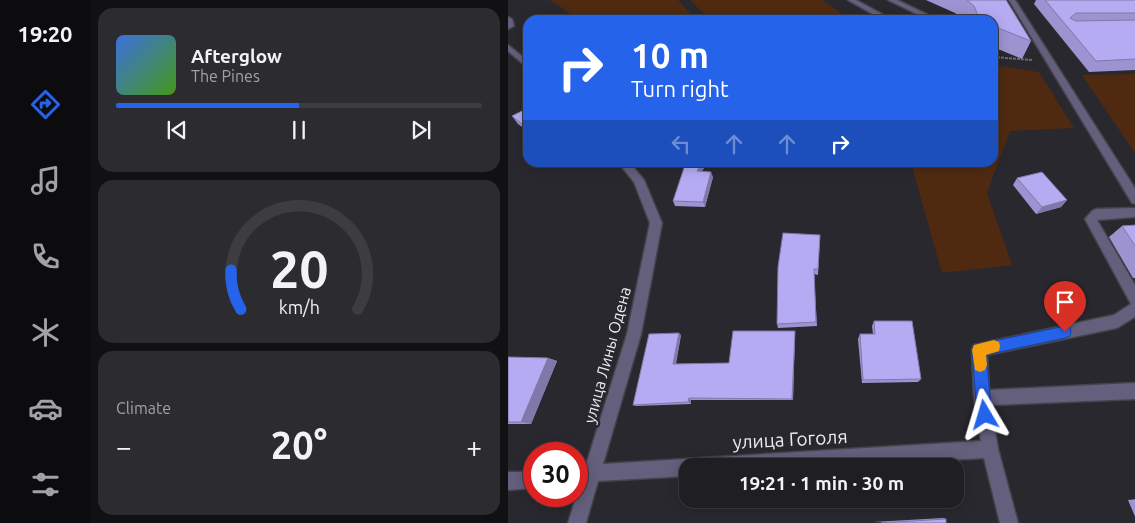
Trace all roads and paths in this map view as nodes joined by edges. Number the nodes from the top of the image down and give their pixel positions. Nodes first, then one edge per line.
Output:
1 (851, 0) edge
2 (891, 0) edge
3 (1012, 0) edge
4 (880, 15) edge
5 (924, 15) edge
6 (508, 19) edge
7 (508, 27) edge
8 (508, 47) edge
9 (998, 58) edge
10 (1048, 59) junction
11 (523, 61) edge
12 (628, 167) edge
13 (1136, 200) edge
14 (1136, 212) edge
15 (1136, 301) edge
16 (1136, 308) edge
17 (1136, 392) edge
18 (982, 398) junction
19 (990, 449) junction
20 (588, 464) edge
21 (588, 473) edge
22 (523, 480) edge
23 (508, 481) edge
24 (580, 507) edge
25 (577, 523) edge
26 (1009, 523) edge

1 - 4 street
2 - 5 street
3 - 10 street
6 - 7 street
8 - 11 street
9 - 10 path
10 - 13 street
12 - 20 street, улица Лины Одена
14 - 15 street
16 - 18 street
17 - 18 street
18 - 19 street
19 - 21 street, улица Гоголя
19 - 26 street
22 - 23 street
24 - 25 street, улица Лины Одена

